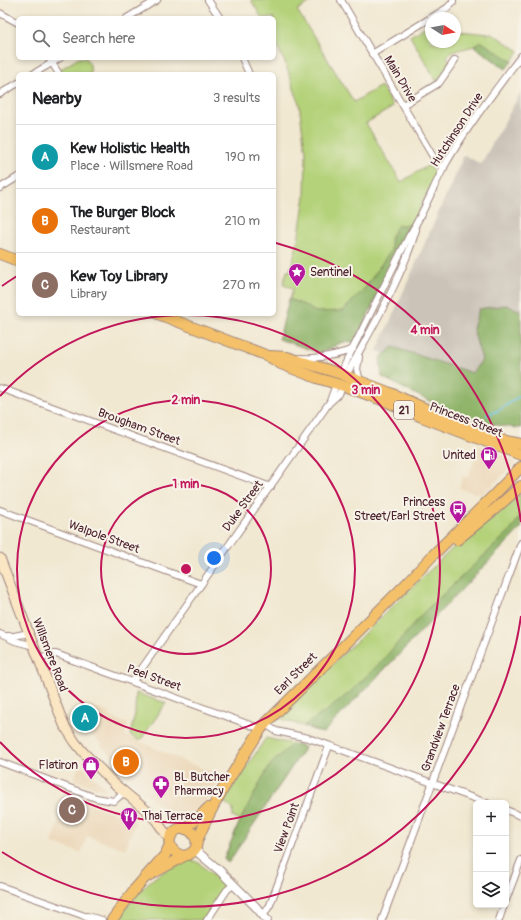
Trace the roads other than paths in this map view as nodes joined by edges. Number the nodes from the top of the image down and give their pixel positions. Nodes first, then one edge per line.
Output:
1 (157, 0) edge
2 (208, 0) edge
3 (341, 0) edge
4 (453, 0) edge
5 (0, 13) edge
6 (130, 16) edge
7 (219, 16) edge
8 (16, 23) edge
9 (372, 54) junction
10 (521, 56) edge
11 (243, 60) edge
12 (455, 60) dead end
13 (50, 61) edge
14 (36, 72) edge
15 (58, 72) edge
16 (248, 72) edge
17 (16, 84) edge
18 (0, 94) edge
19 (403, 105) junction
20 (444, 168) junction
21 (16, 178) edge
22 (0, 188) edge
23 (419, 220) junction
24 (0, 254) edge
25 (16, 260) edge
26 (163, 316) edge
27 (361, 348) junction
28 (352, 349) junction
29 (268, 356) junction
30 (287, 357) junction
31 (341, 380) junction
32 (360, 381) junction
33 (0, 388) edge
34 (521, 444) edge
35 (521, 455) edge
36 (521, 467) edge
37 (521, 486) edge
38 (271, 487) junction
39 (0, 510) edge
40 (521, 544) edge
41 (0, 558) edge
42 (409, 581) junction
43 (201, 584) junction
44 (29, 633) junction
45 (3, 635) edge
46 (34, 646) junction
47 (38, 659) junction
48 (133, 681) junction
49 (263, 727) junction
50 (329, 746) junction
51 (0, 762) edge
52 (104, 772) junction
53 (433, 783) junction
54 (124, 792) junction
55 (218, 798) junction
56 (479, 800) edge
57 (509, 811) edge
58 (521, 816) edge
59 (180, 829) junction
60 (170, 843) junction
61 (196, 845) junction
62 (184, 856) junction
63 (521, 860) edge
64 (146, 877) junction
65 (233, 885) junction
66 (0, 886) edge
67 (509, 892) edge
68 (503, 908) edge
69 (82, 915) junction
70 (265, 918) edge
71 (92, 920) edge
72 (102, 920) edge
73 (112, 920) edge
74 (208, 920) edge
75 (382, 920) edge
76 (499, 920) edge

1 - 6 street
2 - 7 street
3 - 9 street, Main Drive
4 - 9 street
5 - 8 street
9 - 19 street, Main Drive
10 - 20 street, Hutchinson Drive
11 - 16 street
12 - 19 street
13 - 14 street
13 - 15 street
17 - 18 street
19 - 20 street, Main Drive
20 - 23 street, Hutchinson Drive
21 - 22 street
23 - 27 street, Hutchinson Drive
23 - 28 street, Hutchinson Drive
24 - 25 main road
26 - 29 main road, Princess Street / 21
27 - 31 street, Hutchinson Drive
27 - 32 street, Hutchinson Drive
28 - 30 street
28 - 31 street, Hutchinson Drive
29 - 30 main road, Princess Street / 21
29 - 31 main road, Princess Street / 21
30 - 31 main road, Princess Street / 21
31 - 32 main road, Princess Street / 21
31 - 35 main road, Princess Street / 21
31 - 38 street, Duke Street
32 - 34 main road, Princess Street / 21
33 - 38 street, Brougham Street
36 - 42 main road, Earl Street
37 - 42 main road, Earl Street
38 - 43 street, Duke Street
39 - 43 street, Walpole Street
40 - 53 street, Grandview Terrace
41 - 44 main road, Willsmere Road
42 - 49 main road, Earl Street
43 - 48 street, Duke Street
44 - 45 street
44 - 46 main road, Willsmere Road
45 - 46 street
46 - 47 main road, Willsmere Road
47 - 48 street, Peel Street
47 - 52 main road, Willsmere Road
48 - 49 street, Peel Street
49 - 50 street, Peel Street
49 - 55 main road, Earl Street
50 - 53 street, Peel Street
50 - 70 street, View Point
51 - 54 street
52 - 54 main road, Willsmere Road
52 - 59 main road, Willsmere Road
53 - 56 street, Peel Street
53 - 75 street, Grandview Terrace
54 - 60 main road, Willsmere Road
55 - 59 main road, Earl Street
55 - 61 main road, Earl Street
57 - 58 street
59 - 60 main road
59 - 61 main road
60 - 62 main road
60 - 64 main road
61 - 62 main road
61 - 65 street
62 - 64 main road
63 - 67 street
64 - 73 main road
65 - 70 street
65 - 74 street
66 - 69 street
68 - 76 street
69 - 71 street
69 - 72 street

